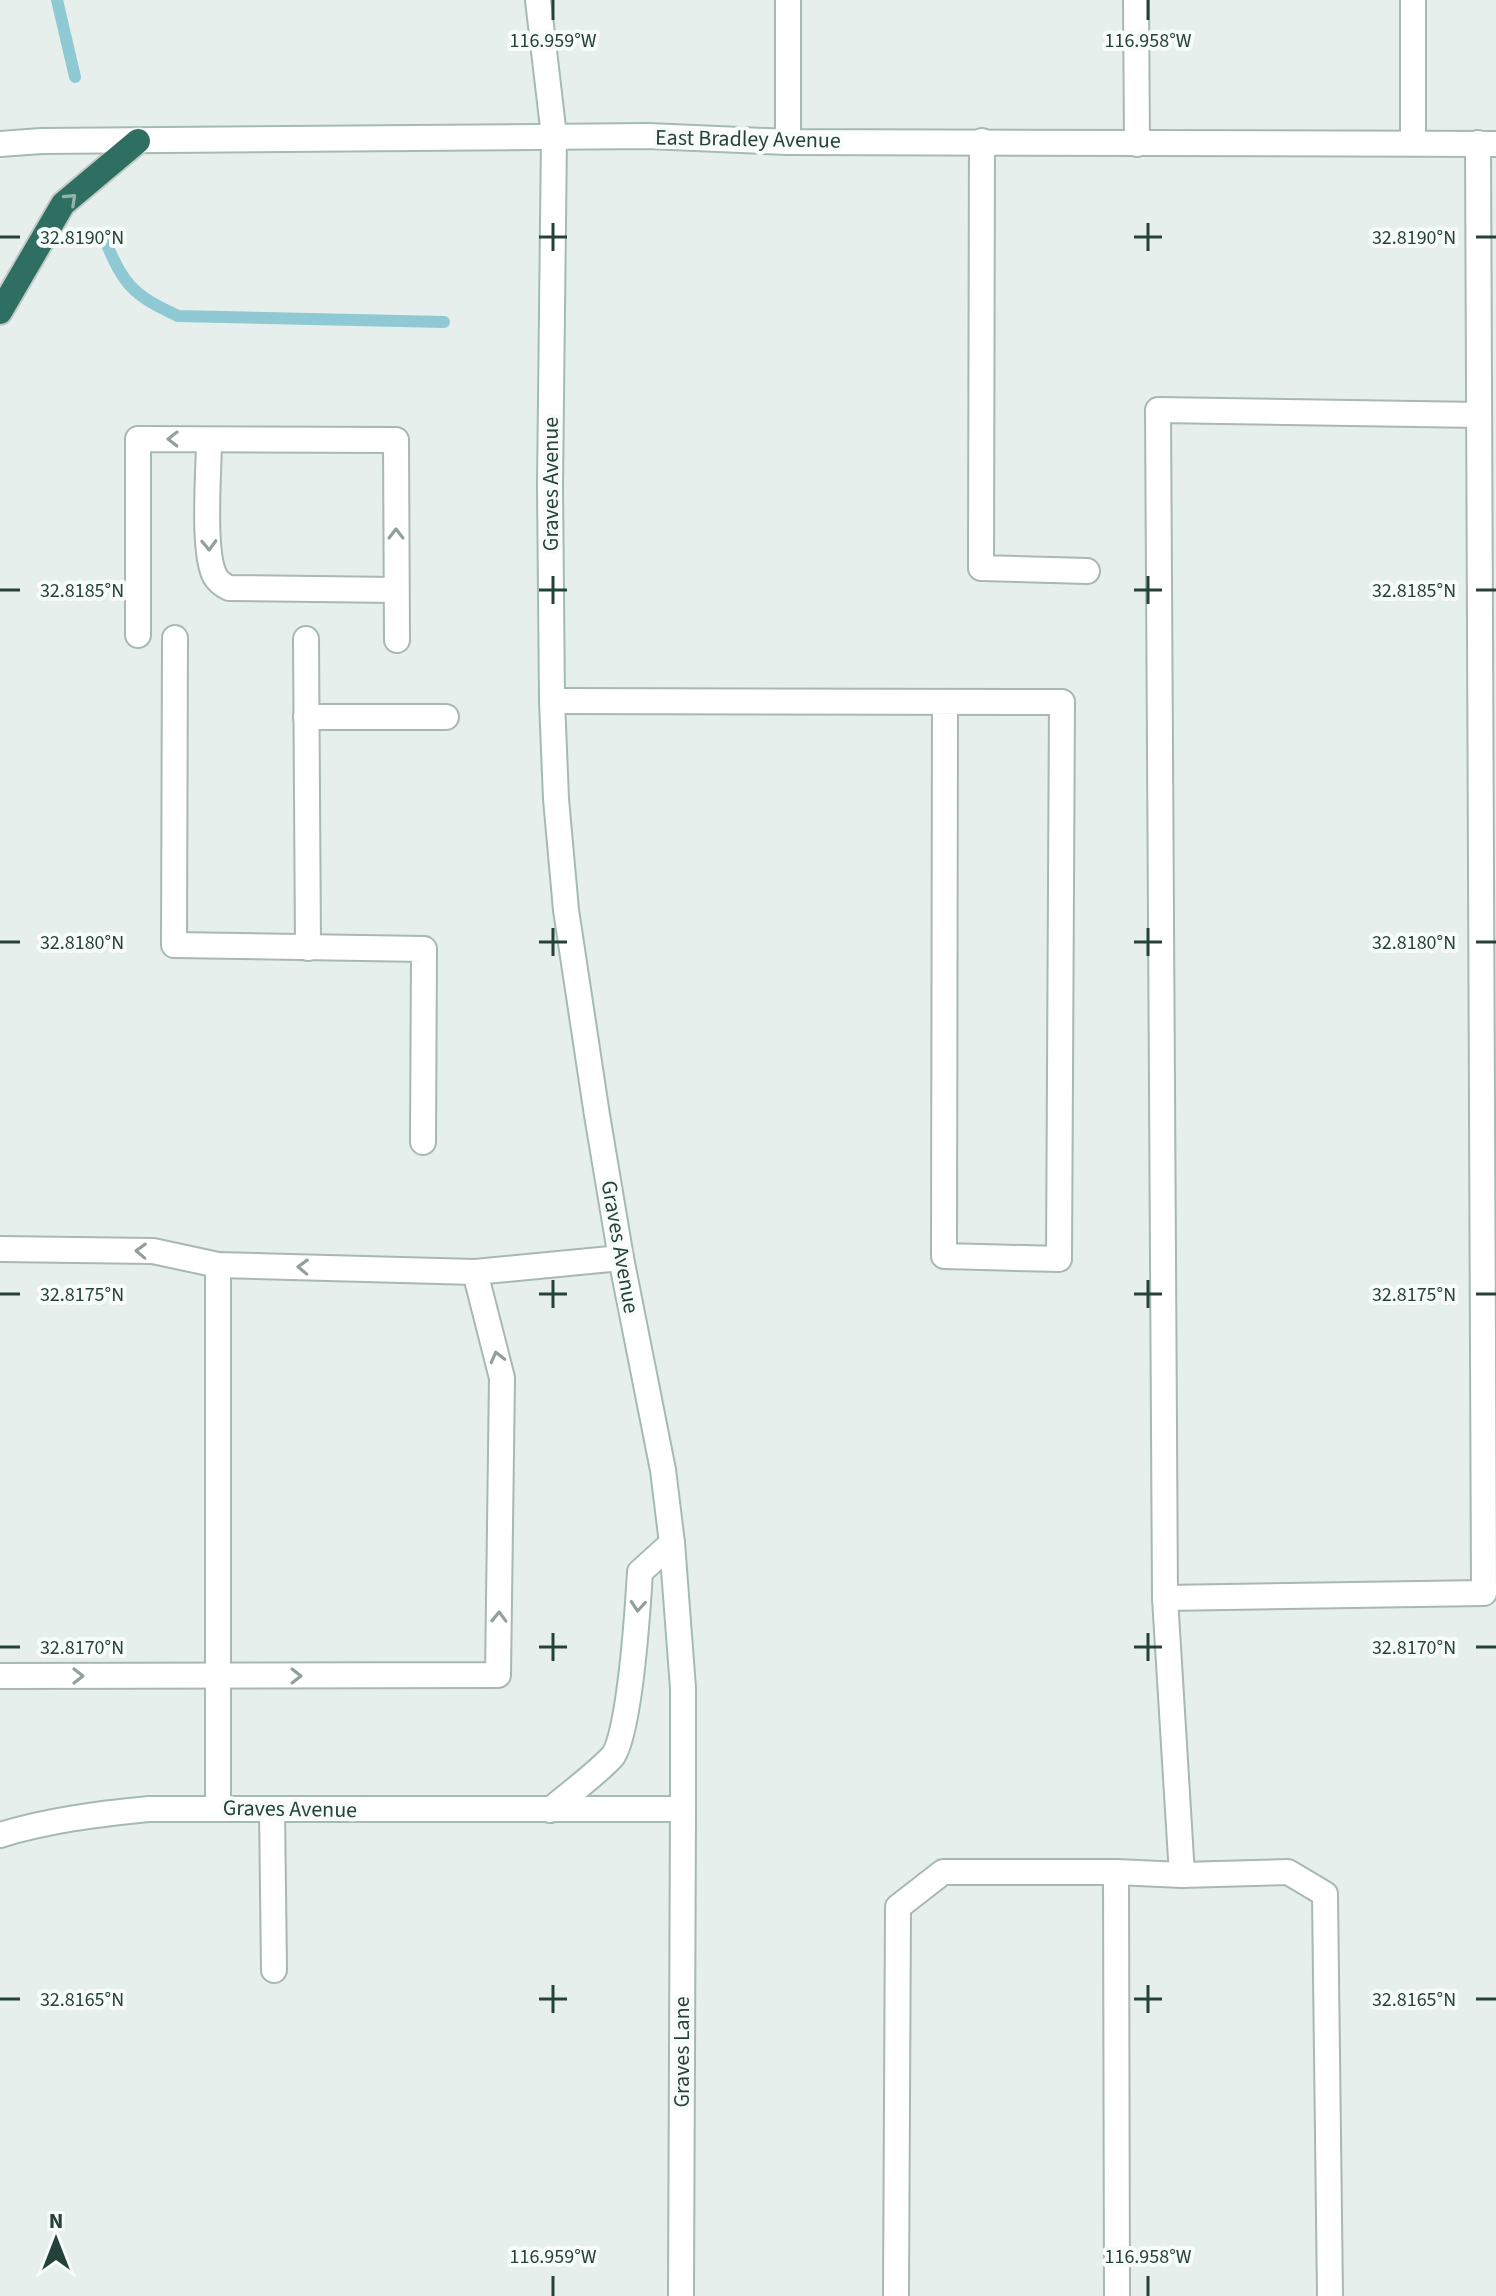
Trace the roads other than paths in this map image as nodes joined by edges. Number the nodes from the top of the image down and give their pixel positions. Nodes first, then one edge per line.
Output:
1 (538, 0) edge
2 (788, 0) edge
3 (1136, 0) edge
4 (1413, 0) edge
5 (554, 136) junction
6 (138, 141) junction
7 (982, 141) junction
8 (788, 142) junction
9 (1413, 143) junction
10 (0, 144) edge
11 (1137, 144) junction
12 (1487, 144) edge
13 (0, 312) edge
14 (1479, 415) junction
15 (209, 440) junction
16 (1087, 571) dead end
17 (396, 590) junction
18 (138, 635) dead end
19 (175, 638) dead end
20 (306, 639) dead end
21 (397, 640) dead end
22 (552, 701) junction
23 (945, 702) junction
24 (306, 717) junction
25 (446, 717) dead end
26 (308, 948) junction
27 (423, 1142) dead end
28 (0, 1249) edge
29 (621, 1258) junction
30 (218, 1265) junction
31 (475, 1272) junction
32 (672, 1543) junction
33 (1165, 1598) junction
34 (0, 1676) edge
35 (218, 1676) junction
36 (218, 1808) junction
37 (683, 1809) junction
38 (272, 1810) junction
39 (550, 1810) junction
40 (0, 1835) edge
41 (1116, 1872) junction
42 (1182, 1875) junction
43 (274, 1970) dead end
44 (681, 2296) edge
45 (896, 2296) edge
46 (1117, 2296) edge
47 (1330, 2296) edge

1 - 5 main road, Graves Avenue
2 - 8 main road
3 - 11 main road
4 - 9 main road
5 - 6 main road, East Bradley Avenue
5 - 8 main road, East Bradley Avenue
5 - 22 main road, Graves Avenue
6 - 10 main road, East Bradley Avenue
13 -> 6 highway
7 - 8 main road, East Bradley Avenue
7 - 11 main road, East Bradley Avenue
7 - 16 main road
9 - 11 main road, East Bradley Avenue
9 - 12 main road, East Bradley Avenue
12 - 14 main road
14 - 33 main road
14 - 33 main road
15 -> 17 main road
17 -> 15 main road
15 -> 18 main road
17 - 21 main road
19 - 26 main road
20 - 24 main road
22 - 23 main road
22 - 29 main road, Graves Avenue
23 - 23 main road
24 - 25 main road
24 - 26 main road
26 - 27 main road
30 -> 28 main road
29 - 31 main road
29 - 32 main road, Graves Avenue
31 -> 30 main road
30 - 35 main road
35 -> 31 main road
32 - 37 main road, Graves Avenue
32 -> 39 main road
33 - 42 main road
34 -> 35 main road
35 - 36 main road
36 - 38 main road, Graves Avenue
36 - 40 main road, Graves Avenue
37 - 39 main road, Graves Avenue
37 - 44 main road, Graves Lane
38 - 39 main road, Graves Avenue
38 - 43 main road
41 - 42 main road
41 - 45 main road
41 - 46 main road
42 - 47 main road

